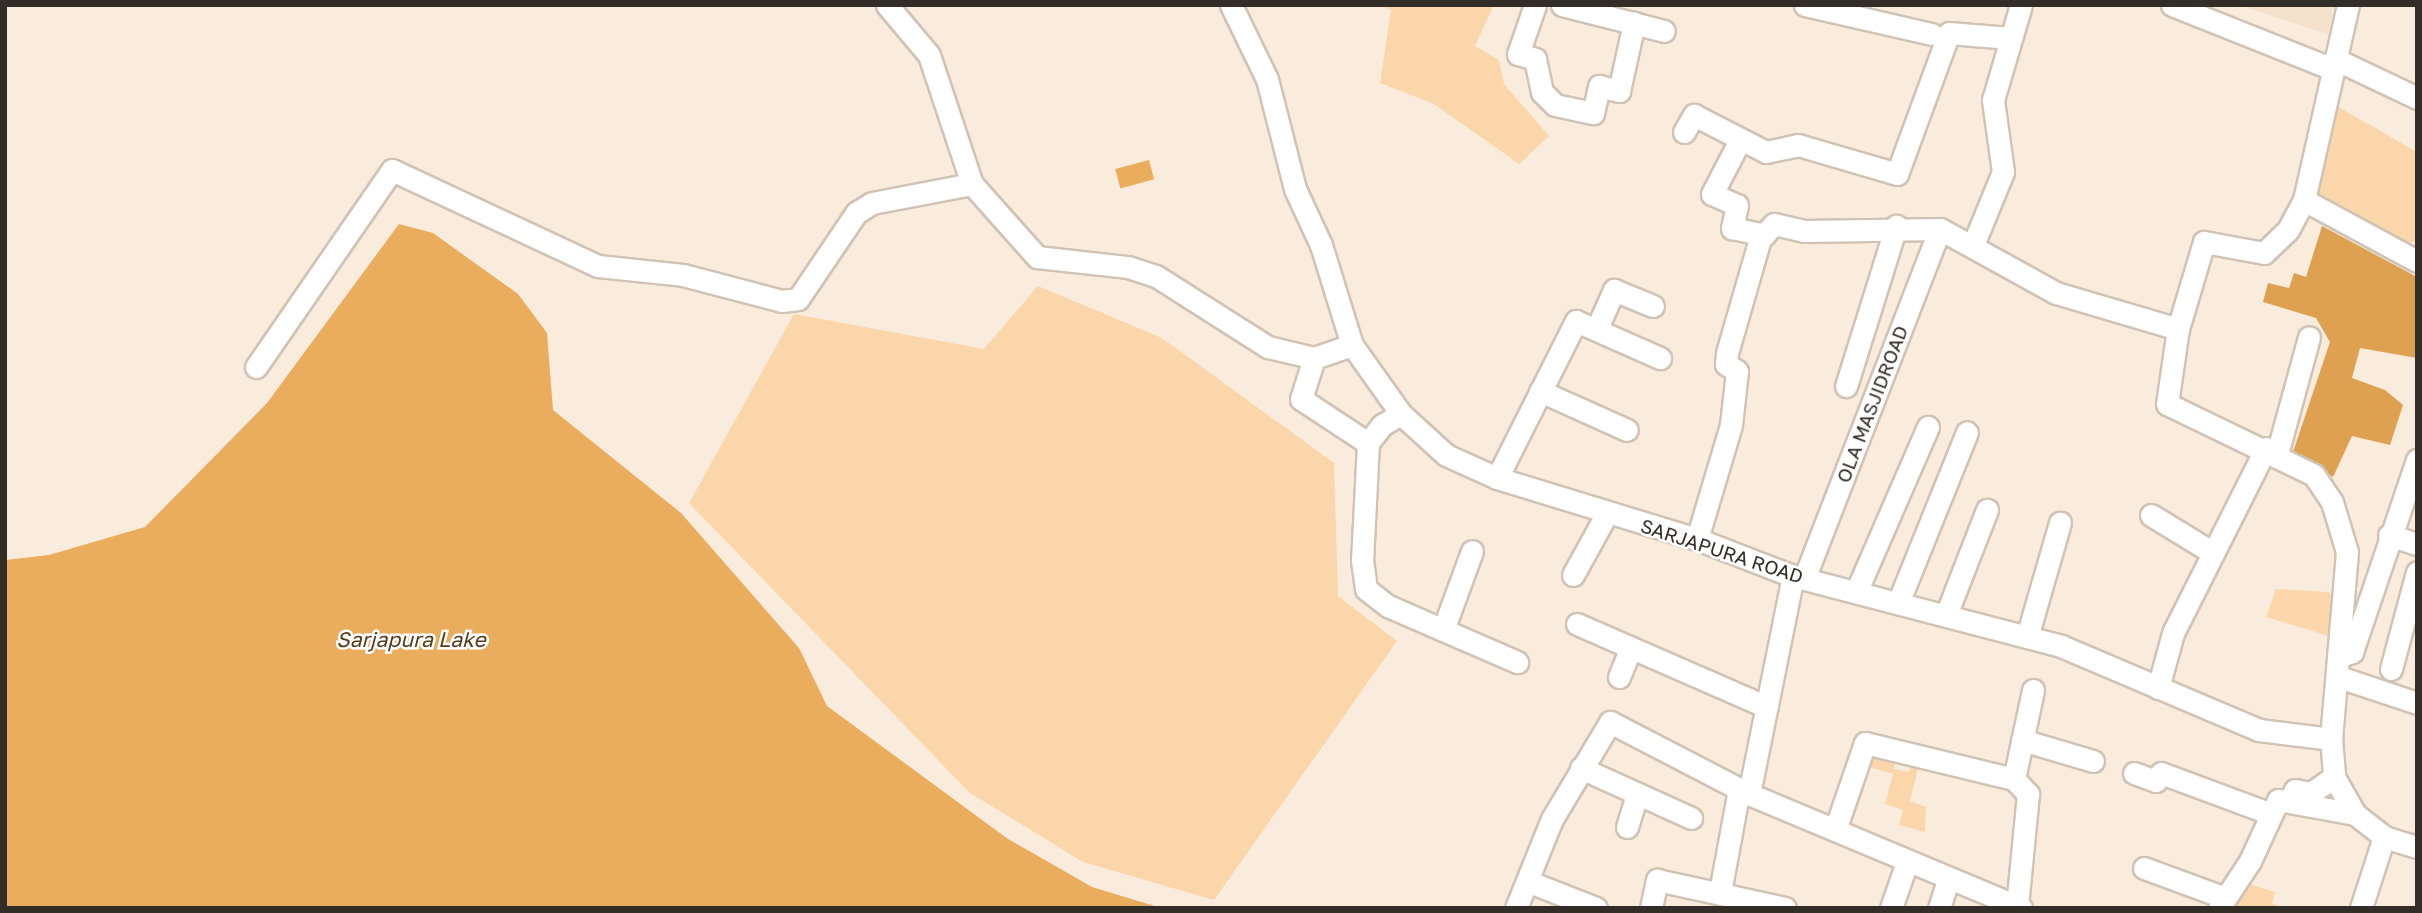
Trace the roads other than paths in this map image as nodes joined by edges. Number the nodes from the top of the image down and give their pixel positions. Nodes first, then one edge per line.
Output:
1 (887, 5) edge
2 (1231, 5) edge
3 (1535, 5) edge
4 (1562, 5) edge
5 (1805, 5) edge
6 (2021, 5) edge
7 (2172, 5) edge
8 (2348, 5) edge
9 (1634, 23) junction
10 (1664, 31) dead end
11 (1933, 34) dead end
12 (2010, 38) junction
13 (2334, 64) junction
14 (2417, 98) edge
15 (1684, 132) dead end
16 (1740, 140) junction
17 (972, 184) junction
18 (2304, 200) junction
19 (1896, 226) junction
20 (1940, 229) junction
21 (1764, 235) junction
22 (1973, 245) junction
23 (2417, 261) edge
24 (1653, 306) dead end
25 (1597, 328) junction
26 (2178, 329) junction
27 (2309, 337) dead end
28 (1352, 345) junction
29 (1314, 358) junction
30 (1660, 358) dead end
31 (256, 367) dead end
32 (1846, 386) dead end
33 (1540, 391) junction
34 (1401, 414) junction
35 (1928, 427) dead end
36 (1627, 430) dead end
37 (1967, 432) dead end
38 (1368, 443) junction
39 (2272, 452) junction
40 (2417, 460) edge
41 (1497, 478) junction
42 (1987, 510) dead end
43 (1606, 515) junction
44 (2151, 515) dead end
45 (2060, 523) dead end
46 (2389, 535) junction
47 (1697, 539) junction
48 (2417, 544) edge
49 (1472, 551) dead end
50 (2210, 551) junction
51 (2417, 572) edge
52 (1573, 575) dead end
53 (1798, 578) junction
54 (1857, 590) junction
55 (1898, 603) junction
56 (1946, 615) junction
57 (1577, 624) dead end
58 (1443, 630) junction
59 (2027, 637) junction
60 (1631, 648) junction
61 (1517, 662) dead end
62 (2340, 666) junction
63 (2391, 669) dead end
64 (1619, 677) dead end
65 (2158, 688) junction
66 (2033, 690) dead end
67 (2417, 703) edge
68 (1767, 707) junction
69 (2331, 739) junction
70 (2022, 740) junction
71 (2093, 761) dead end
72 (1581, 768) junction
73 (2134, 773) dead end
74 (2334, 777) junction
75 (2014, 779) junction
76 (1744, 791) junction
77 (1637, 794) junction
78 (2289, 802) junction
79 (2271, 814) junction
80 (2355, 814) junction
81 (1691, 818) dead end
82 (1628, 827) dead end
83 (1835, 830) junction
84 (2384, 837) junction
85 (2417, 847) edge
86 (1907, 862) junction
87 (2144, 868) dead end
88 (1948, 880) junction
89 (1527, 881) junction
90 (1720, 892) junction
91 (2221, 902) edge
92 (1992, 903) edge
93 (2019, 907) edge
94 (1516, 908) edge
95 (1596, 908) edge
96 (1651, 908) edge
97 (1785, 908) edge
98 (1891, 908) edge
99 (1939, 908) edge
100 (2361, 908) edge

1 - 17 street
2 - 28 street, SARJAPURA ROAD
3 - 9 street
4 - 9 street
5 - 11 street
6 - 12 street
7 - 13 street
8 - 13 street
9 - 10 street
12 - 16 street
12 - 22 street
13 - 14 street
13 - 18 street
15 - 16 street
16 - 21 street
17 - 29 street
17 - 31 street
18 - 23 street
18 - 26 street
19 - 20 street
19 - 21 street
19 - 32 street
20 - 22 street
20 - 53 street, OLA MASJIDROAD
21 - 47 street
22 - 26 street
24 - 25 street
25 - 30 street
25 - 33 street
26 - 39 street
27 - 39 street
28 - 29 street
28 - 34 street, SARJAPURA ROAD
29 - 38 street
33 - 36 street
33 - 41 street
34 - 38 street
34 - 41 street, SARJAPURA ROAD
35 - 54 street
37 - 55 street
38 - 58 street
39 - 50 street
39 - 62 street
40 - 46 street
41 - 43 street, SARJAPURA ROAD
42 - 56 street
43 - 47 street, SARJAPURA ROAD
43 - 52 street
44 - 50 street
45 - 59 street
46 - 48 street
46 - 62 street
47 - 53 street, SARJAPURA ROAD
49 - 58 street
50 - 65 street
51 - 63 street
53 - 54 street, SARJAPURA ROAD
53 - 68 street, OLA MASJIDROAD
54 - 55 street, SARJAPURA ROAD
55 - 56 street, SARJAPURA ROAD
56 - 59 street, SARJAPURA ROAD
57 - 60 street
58 - 61 street
59 - 65 street, SARJAPURA ROAD
60 - 64 street
60 - 68 street
62 - 67 street
62 - 69 street
65 - 69 street, SARJAPURA ROAD
66 - 70 street
68 - 76 street, OLA MASJIDROAD
69 - 74 street
70 - 71 street
70 - 75 street
72 - 76 street
72 - 77 street
72 - 89 street
73 - 79 street
74 - 78 street
74 - 80 street
75 - 83 street
75 - 93 street
76 - 83 street
76 - 90 street, OLA MASJIDROAD
77 - 81 street
77 - 82 street
78 - 79 street
78 - 80 street
79 - 91 street
80 - 84 street
83 - 86 street
84 - 85 street
84 - 100 street
86 - 88 street
86 - 98 street
87 - 91 street
88 - 92 street
88 - 99 street
89 - 94 street
89 - 95 street
90 - 96 street
90 - 97 street
92 - 93 street

